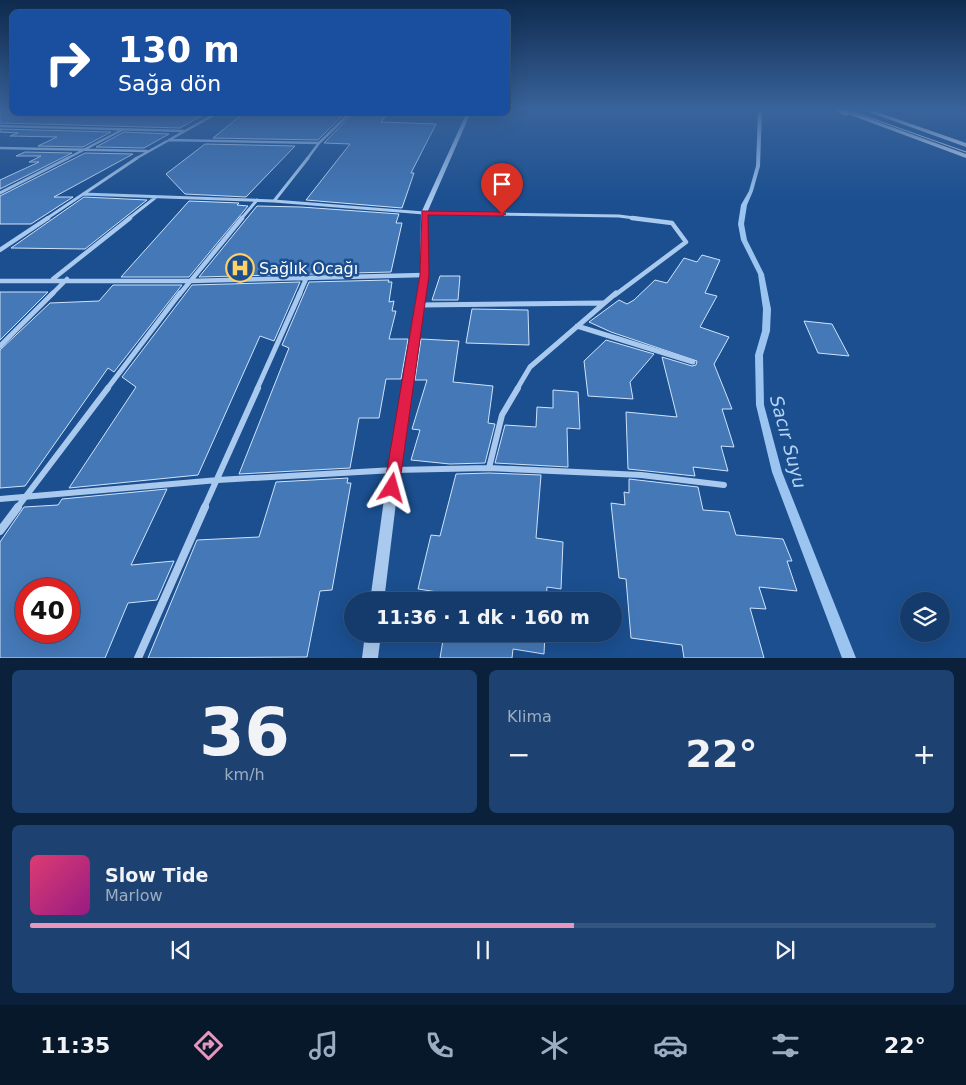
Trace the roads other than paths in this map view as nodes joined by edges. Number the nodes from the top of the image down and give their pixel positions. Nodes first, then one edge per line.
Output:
1 (101, 141) edge
2 (167, 141) edge
3 (204, 141) edge
4 (321, 141) edge
5 (456, 141) edge
6 (922, 141) edge
7 (954, 141) edge
8 (319, 143) junction
9 (966, 145) edge
10 (0, 150) edge
11 (83, 150) junction
12 (147, 151) junction
13 (966, 156) edge
14 (0, 192) edge
15 (82, 194) junction
16 (156, 197) junction
17 (257, 200) junction
18 (274, 200) junction
19 (424, 213) junction
20 (0, 250) edge
21 (424, 275) junction
22 (52, 279) junction
23 (306, 279) junction
24 (0, 280) edge
25 (68, 280) junction
26 (189, 281) junction
27 (603, 304) junction
28 (420, 305) junction
29 (577, 326) junction
30 (0, 346) edge
31 (693, 362) dead end
32 (489, 468) junction
33 (394, 470) junction
34 (218, 480) junction
35 (724, 485) dead end
36 (28, 496) junction
37 (0, 499) edge
38 (0, 531) edge
39 (378, 592) edge
40 (372, 642) edge
41 (138, 658) edge
42 (370, 658) edge

1 - 11 street
2 - 12 street
3 - 8 street
4 - 8 street
5 - 19 street
6 - 13 main road
7 - 9 main road
8 - 18 street
10 - 11 street
11 - 12 street
11 - 14 street
12 - 15 street
15 - 16 street
15 - 20 street
16 - 17 street
16 - 22 street
17 - 18 street
17 - 26 street
18 - 19 street
19 - 21 street
19 - 27 street
21 - 23 street
21 - 28 street
22 - 24 street
22 - 25 street
23 - 26 street
23 - 34 street
25 - 26 street
25 - 30 street
26 - 36 street
27 - 28 street
27 - 29 street
28 - 33 street
29 - 31 street
29 - 32 street
32 - 33 street
32 - 35 street
33 - 34 street
33 - 39 street
34 - 36 street
34 - 41 street
36 - 37 street
36 - 38 street
40 - 42 street

